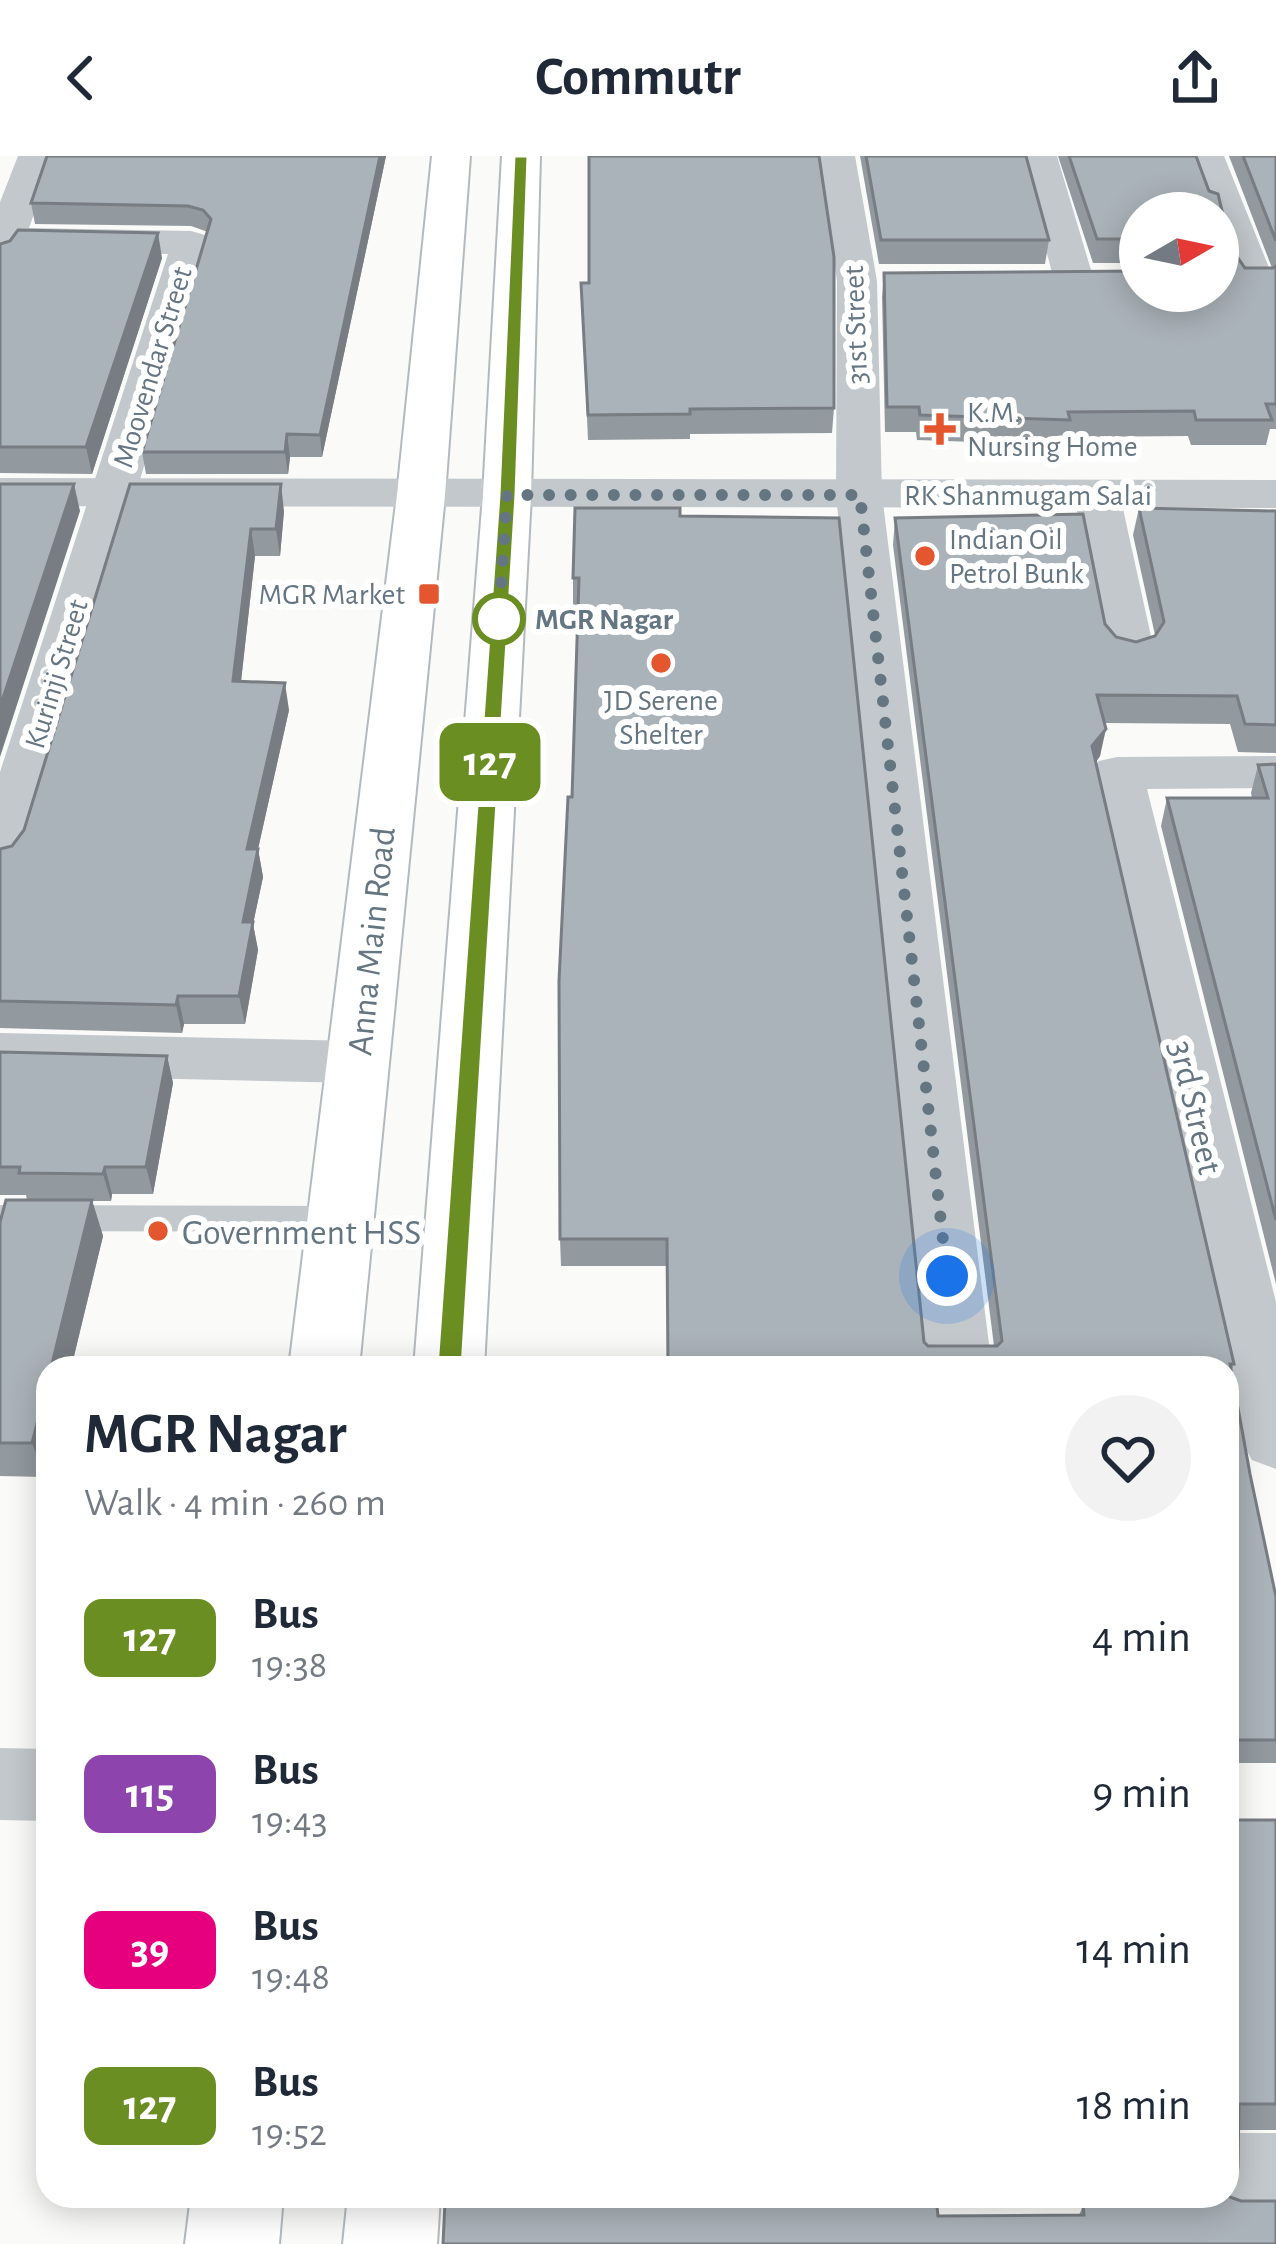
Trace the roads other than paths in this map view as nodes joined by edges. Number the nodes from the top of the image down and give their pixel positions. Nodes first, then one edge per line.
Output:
1 (36, 156) edge
2 (451, 156) edge
3 (521, 156) edge
4 (836, 156) edge
5 (1039, 156) edge
6 (1206, 156) edge
7 (2, 244) edge
8 (1031, 280) edge
9 (1074, 280) junction
10 (1118, 280) edge
11 (1249, 280) edge
12 (856, 281) junction
13 (900, 281) edge
14 (113, 491) junction
15 (0, 492) edge
16 (1276, 494) edge
17 (421, 495) junction
18 (507, 495) junction
19 (860, 495) junction
20 (1097, 495) junction
21 (1129, 650) edge
22 (1276, 772) edge
23 (0, 856) edge
24 (0, 1054) edge
25 (356, 1062) junction
26 (0, 1218) edge
27 (340, 1219) junction
28 (325, 1356) edge
29 (450, 1356) edge
30 (957, 1356) edge
31 (1276, 1440) edge
32 (0, 1784) edge
33 (36, 1785) edge
34 (1239, 2176) edge
35 (1276, 2176) edge
36 (236, 2208) edge
37 (393, 2208) edge
38 (232, 2244) edge
39 (390, 2244) edge

1 - 7 street
2 - 17 main road, Anna Main Road
3 - 18 main road
4 - 12 street, 31st Street
5 - 9 street
6 - 11 street
7 - 14 street, Moovendar Street
8 - 9 street
9 - 10 street
12 - 13 street
12 - 19 street, 31st Street
14 - 15 street, RK Shanmugam Salai
14 - 17 street, RK Shanmugam Salai
14 - 23 street, Kurinji Street
16 - 20 street, RK Shanmugam Salai
17 - 18 street, RK Shanmugam Salai
17 - 25 main road, Anna Main Road
18 - 19 street, RK Shanmugam Salai
18 - 29 main road
19 - 20 street, RK Shanmugam Salai
19 - 30 street, 31st Street
20 - 21 street
22 - 31 street, 3rd Street
24 - 25 street
25 - 27 main road, Anna Main Road
26 - 27 lane
27 - 28 main road, Anna Main Road
32 - 33 street
34 - 35 street
36 - 38 main road
37 - 39 main road

